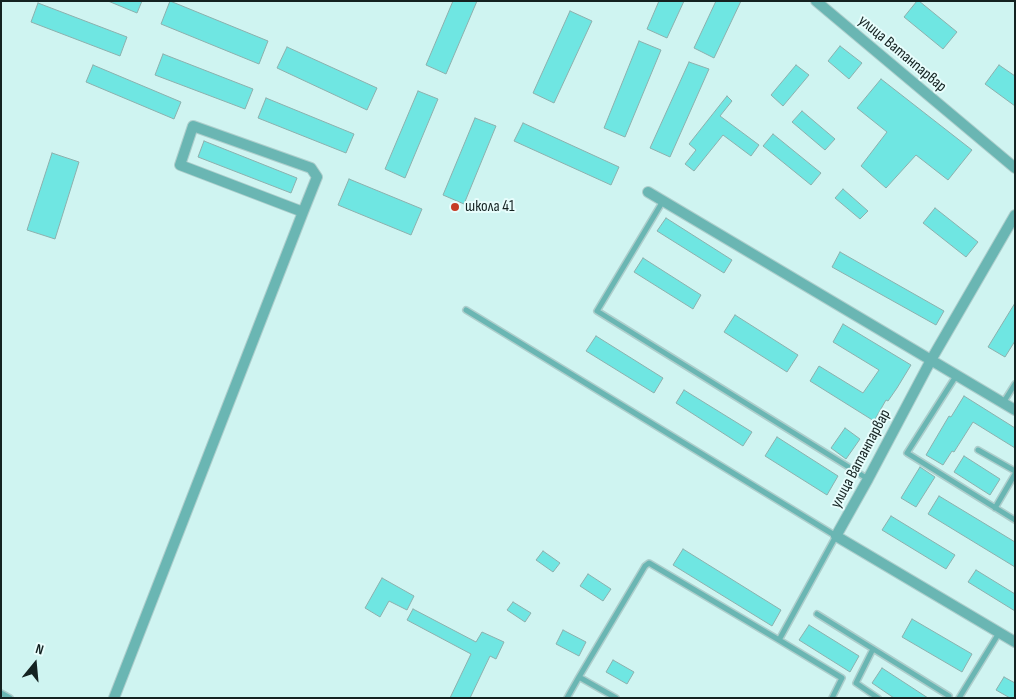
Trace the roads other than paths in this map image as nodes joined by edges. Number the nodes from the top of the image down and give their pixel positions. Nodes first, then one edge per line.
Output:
1 (816, 1) edge
2 (1015, 168) edge
3 (648, 192) dead end
4 (663, 201) junction
5 (303, 212) junction
6 (1015, 215) edge
7 (466, 310) dead end
8 (931, 360) junction
9 (956, 376) junction
10 (1015, 384) edge
11 (1003, 403) junction
12 (1015, 410) edge
13 (978, 450) dead end
14 (1015, 473) edge
15 (868, 479) junction
16 (995, 508) junction
17 (1015, 520) edge
18 (836, 536) junction
19 (817, 614) dead end
20 (1000, 633) junction
21 (779, 640) junction
22 (1015, 642) edge
23 (873, 649) junction
24 (579, 677) junction
25 (1, 693) edge
26 (950, 697) edge
27 (10, 698) edge
28 (114, 698) edge
29 (567, 698) edge
30 (616, 698) edge
31 (832, 698) edge
32 (878, 698) edge
33 (959, 698) edge

1 - 2 street, улица Ватанпарвар
3 - 4 street
4 - 8 street
4 - 15 lane
5 - 5 street
5 - 28 street
6 - 8 street, улица Ватанпарвар
7 - 18 lane
8 - 9 street
8 - 15 street, улица Ватанпарвар
9 - 11 street
9 - 16 lane
10 - 11 lane
11 - 12 street
13 - 14 lane
14 - 16 lane
15 - 18 street, улица Ватанпарвар
16 - 17 lane
18 - 20 street
18 - 21 lane
19 - 23 lane
20 - 22 street
20 - 33 lane
21 - 24 lane
21 - 31 lane
23 - 26 lane
23 - 32 lane
24 - 29 lane
24 - 30 lane
25 - 27 lane

